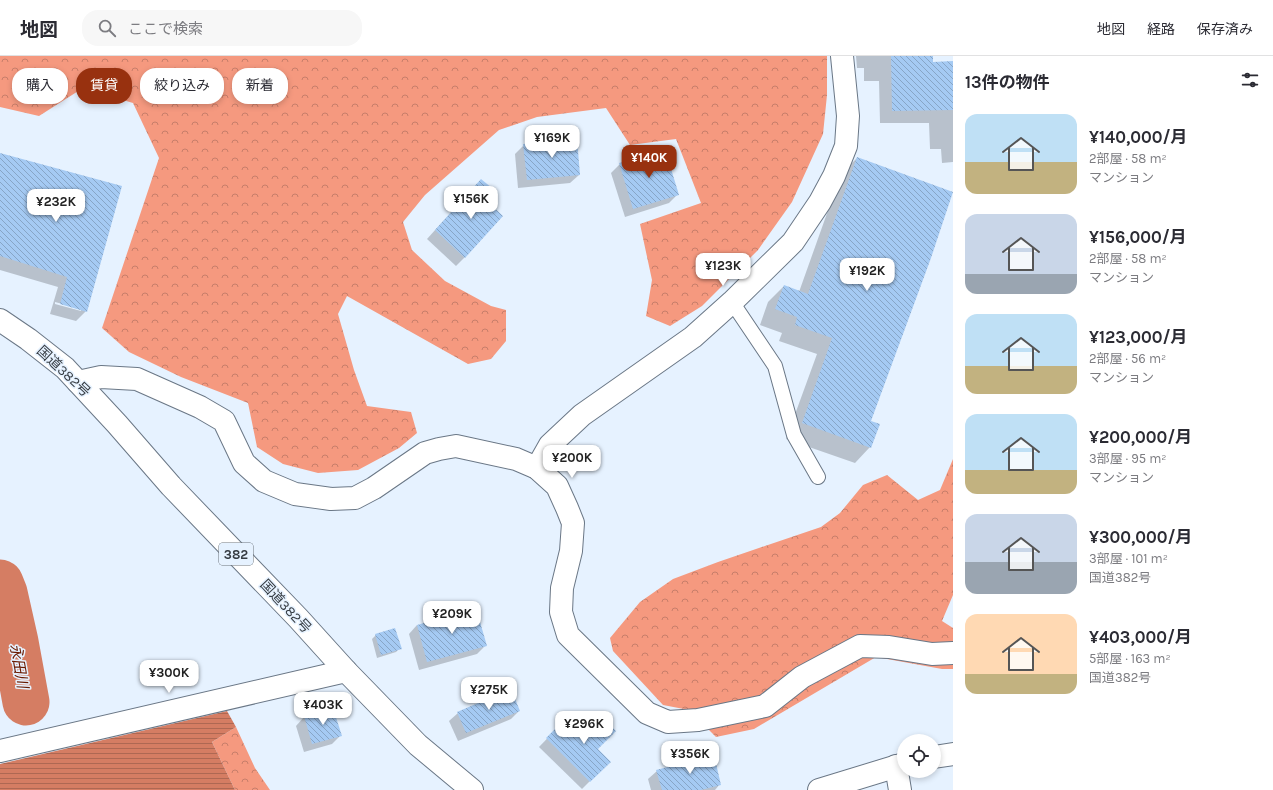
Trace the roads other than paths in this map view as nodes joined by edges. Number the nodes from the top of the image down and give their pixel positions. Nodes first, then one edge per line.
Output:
1 (842, 56) edge
2 (732, 302) junction
3 (0, 320) edge
4 (78, 382) junction
5 (537, 468) junction
6 (818, 478) dead end
7 (953, 653) edge
8 (346, 671) junction
9 (0, 751) edge
10 (953, 754) edge
11 (941, 756) edge
12 (897, 766) edge
13 (900, 778) edge
14 (472, 790) edge
15 (819, 790) edge
16 (900, 790) edge

1 - 2 main road
2 - 5 main road
2 - 6 lane
3 - 4 main road, 国道382号 / 382
4 - 5 main road
4 - 8 main road, 国道382号 / 382
5 - 7 main road
8 - 9 main road
8 - 14 main road, 国道382号 / 382
10 - 11 main road
12 - 15 main road
13 - 16 main road

